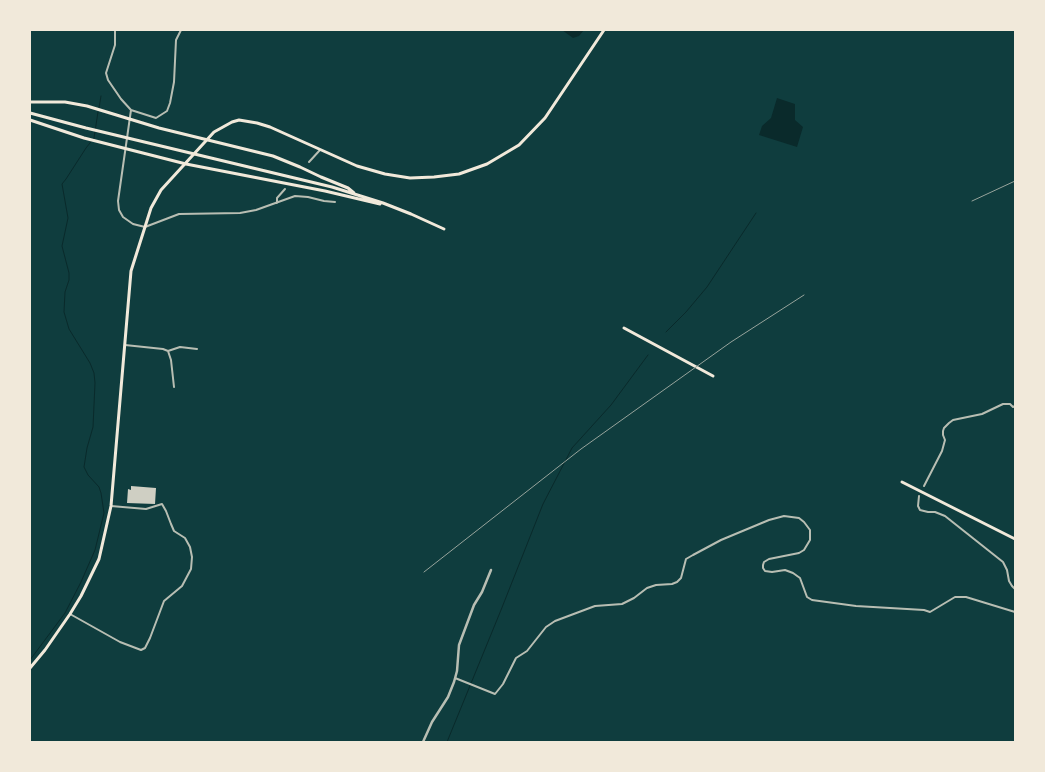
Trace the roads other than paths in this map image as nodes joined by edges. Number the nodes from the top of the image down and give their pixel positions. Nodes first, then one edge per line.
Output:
1 (116, 30) edge
2 (181, 30) edge
3 (604, 30) edge
4 (30, 102) edge
5 (130, 110) junction
6 (30, 113) edge
7 (30, 120) edge
8 (207, 140) junction
9 (320, 150) junction
10 (309, 162) dead end
11 (186, 164) junction
12 (286, 189) dead end
13 (354, 194) junction
14 (335, 202) dead end
15 (277, 203) junction
16 (397, 209) junction
17 (145, 227) junction
18 (444, 229) dead end
19 (624, 328) dead end
20 (125, 345) junction
21 (197, 349) dead end
22 (168, 351) junction
23 (713, 376) dead end
24 (174, 387) dead end
25 (1015, 406) edge
26 (902, 482) dead end
27 (924, 486) dead end
28 (919, 496) dead end
29 (111, 506) junction
30 (1015, 539) edge
31 (491, 570) dead end
32 (1015, 589) edge
33 (1015, 612) edge
34 (70, 614) junction
35 (30, 668) edge
36 (456, 678) junction
37 (423, 742) edge

1 - 5 street
2 - 5 street
3 - 9 main road
4 - 8 main road
5 - 17 street
6 - 13 main road
7 - 11 main road
8 - 9 main road
8 - 11 main road
8 - 13 main road
9 - 10 street
11 - 16 main road
11 - 17 main road
12 - 15 street
13 - 16 main road
14 - 15 street
15 - 17 street
16 - 18 main road
17 - 20 main road
19 - 23 main road
20 - 22 street
20 - 29 main road
21 - 22 street
22 - 24 street
25 - 27 street
26 - 30 main road
28 - 32 street
29 - 34 main road
29 - 34 street
31 - 36 street
33 - 36 street
34 - 35 main road
36 - 37 street

